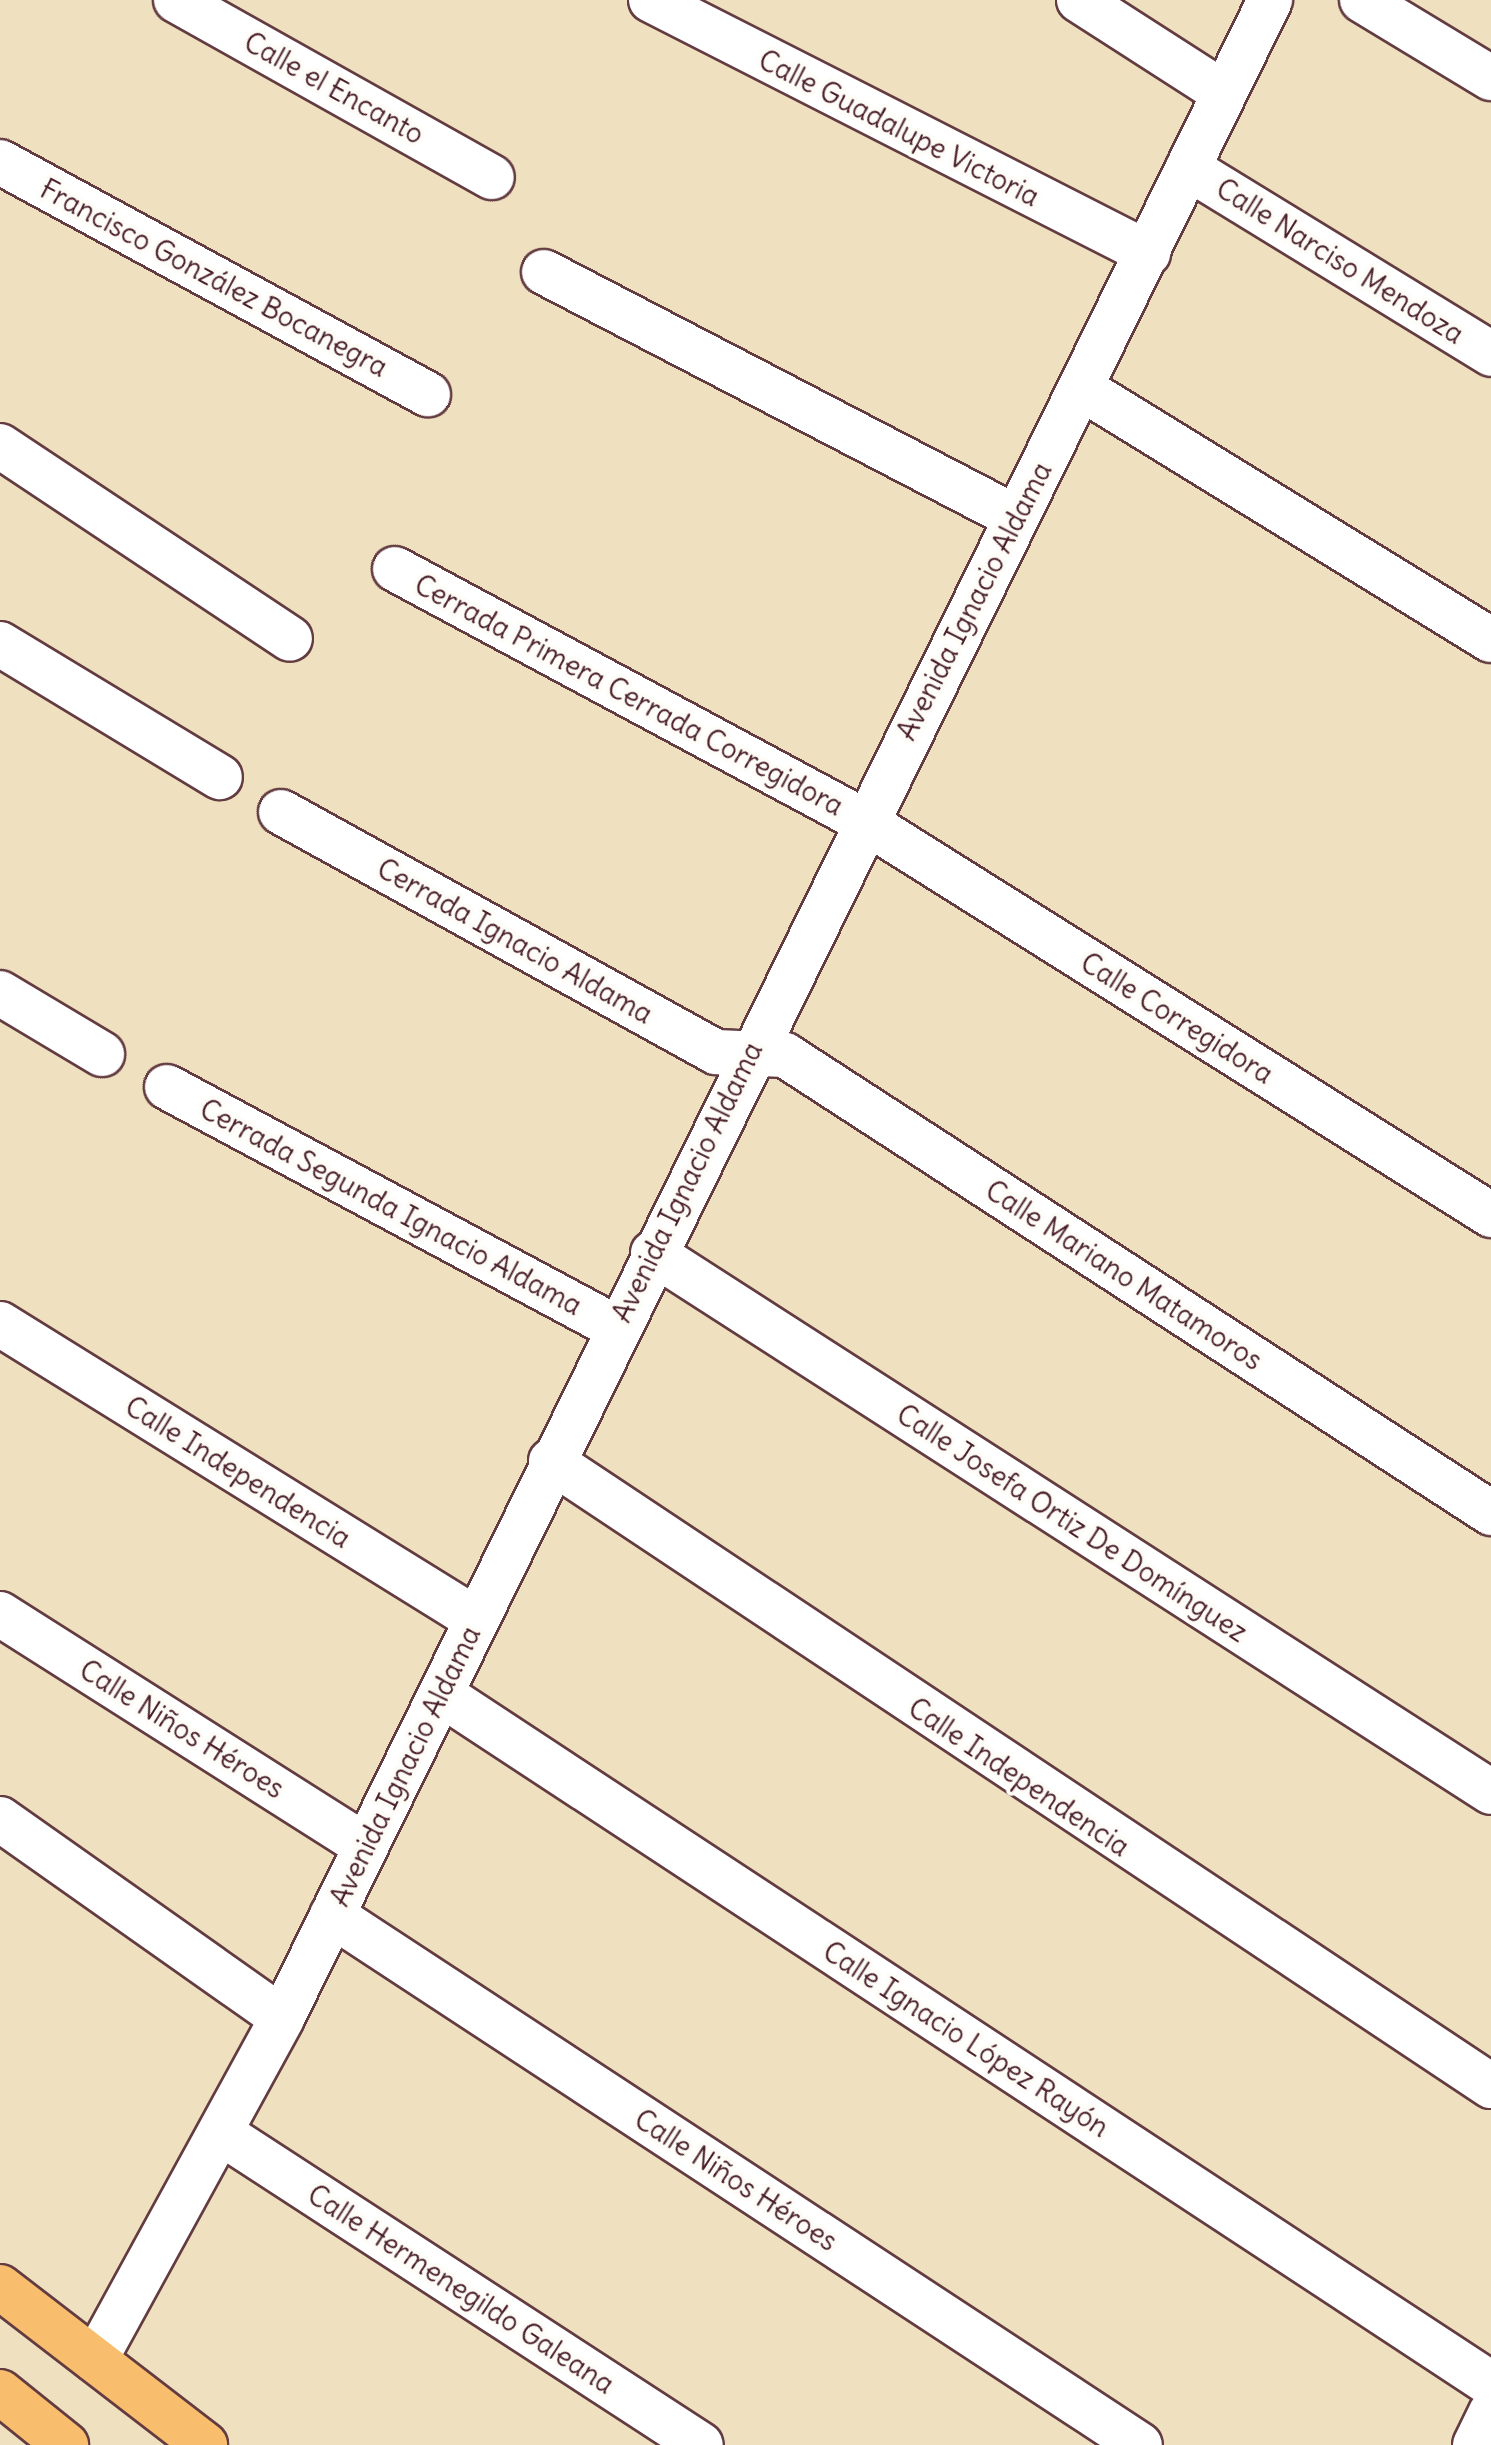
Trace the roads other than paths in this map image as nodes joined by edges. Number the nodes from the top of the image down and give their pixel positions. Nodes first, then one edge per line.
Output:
1 (176, 0) edge
2 (651, 0) edge
3 (1079, 0) edge
4 (1270, 0) edge
5 (1362, 0) edge
6 (1491, 78) edge
7 (1224, 93) junction
8 (0, 162) edge
9 (1188, 168) junction
10 (492, 177) dead end
11 (1148, 253) junction
12 (544, 272) dead end
13 (1491, 354) edge
14 (1081, 388) junction
15 (428, 394) dead end
16 (0, 446) edge
17 (1015, 517) junction
18 (395, 569) dead end
19 (290, 639) dead end
20 (1491, 640) edge
21 (0, 644) edge
22 (220, 777) dead end
23 (281, 812) dead end
24 (864, 821) junction
25 (0, 993) edge
26 (752, 1052) junction
27 (102, 1054) dead end
28 (167, 1087) dead end
29 (1491, 1215) edge
30 (653, 1253) junction
31 (0, 1324) edge
32 (615, 1327) junction
33 (551, 1461) junction
34 (1491, 1513) edge
35 (0, 1614) edge
36 (477, 1620) junction
37 (441, 1694) junction
38 (1491, 1792) edge
39 (0, 1819) edge
40 (364, 1845) junction
41 (332, 1915) junction
42 (282, 2018) junction
43 (1491, 2086) edge
44 (221, 2133) junction
45 (0, 2287) edge
46 (95, 2360) junction
47 (1491, 2384) edge
48 (0, 2392) edge
49 (1491, 2412) edge
50 (66, 2445) edge
51 (205, 2445) edge
52 (701, 2445) edge
53 (1140, 2445) edge
54 (1475, 2445) edge

1 - 10 street, Calle el Encanto
2 - 11 street, Calle Guadalupe Victoria
3 - 7 street
4 - 7 street, Avenida Ignacio Aldama
5 - 6 street
7 - 9 street, Avenida Ignacio Aldama
8 - 15 street, Francisco González Bocanegra
9 - 11 street, Avenida Ignacio Aldama
9 - 13 street, Calle Narciso Mendoza
11 - 14 street, Avenida Ignacio Aldama
12 - 17 street
14 - 17 street, Avenida Ignacio Aldama
14 - 20 street
16 - 19 street
17 - 24 street, Avenida Ignacio Aldama
18 - 24 street, Cerrada Primera Cerrada Corregidora
21 - 22 street
23 - 26 street, Cerrada Ignacio Aldama
24 - 26 street, Avenida Ignacio Aldama
24 - 29 street, Calle Corregidora
25 - 27 street
26 - 30 street, Avenida Ignacio Aldama
26 - 34 street, Calle Mariano Matamoros
28 - 32 street, Cerrada Segunda Ignacio Aldama
30 - 32 street, Avenida Ignacio Aldama
30 - 38 street, Calle Josefa Ortiz De Domínguez
31 - 36 street, Calle Independencia
32 - 33 street, Avenida Ignacio Aldama
33 - 36 street, Avenida Ignacio Aldama
33 - 43 street, Calle Independencia
35 - 40 street, Calle Niños Héroes
36 - 37 street, Avenida Ignacio Aldama
37 - 40 street, Avenida Ignacio Aldama
37 - 47 street, Calle Ignacio López Rayón
39 - 42 street
40 - 41 street, Avenida Ignacio Aldama
41 - 42 street, Avenida Ignacio Aldama
41 - 53 street, Calle Niños Héroes
42 - 44 street, Avenida Ignacio Aldama
44 - 46 street, Avenida Ignacio Aldama
44 - 52 street, Calle Hermenegildo Galeana
45 - 46 main road
46 - 51 main road
48 - 50 main road
49 - 54 street

